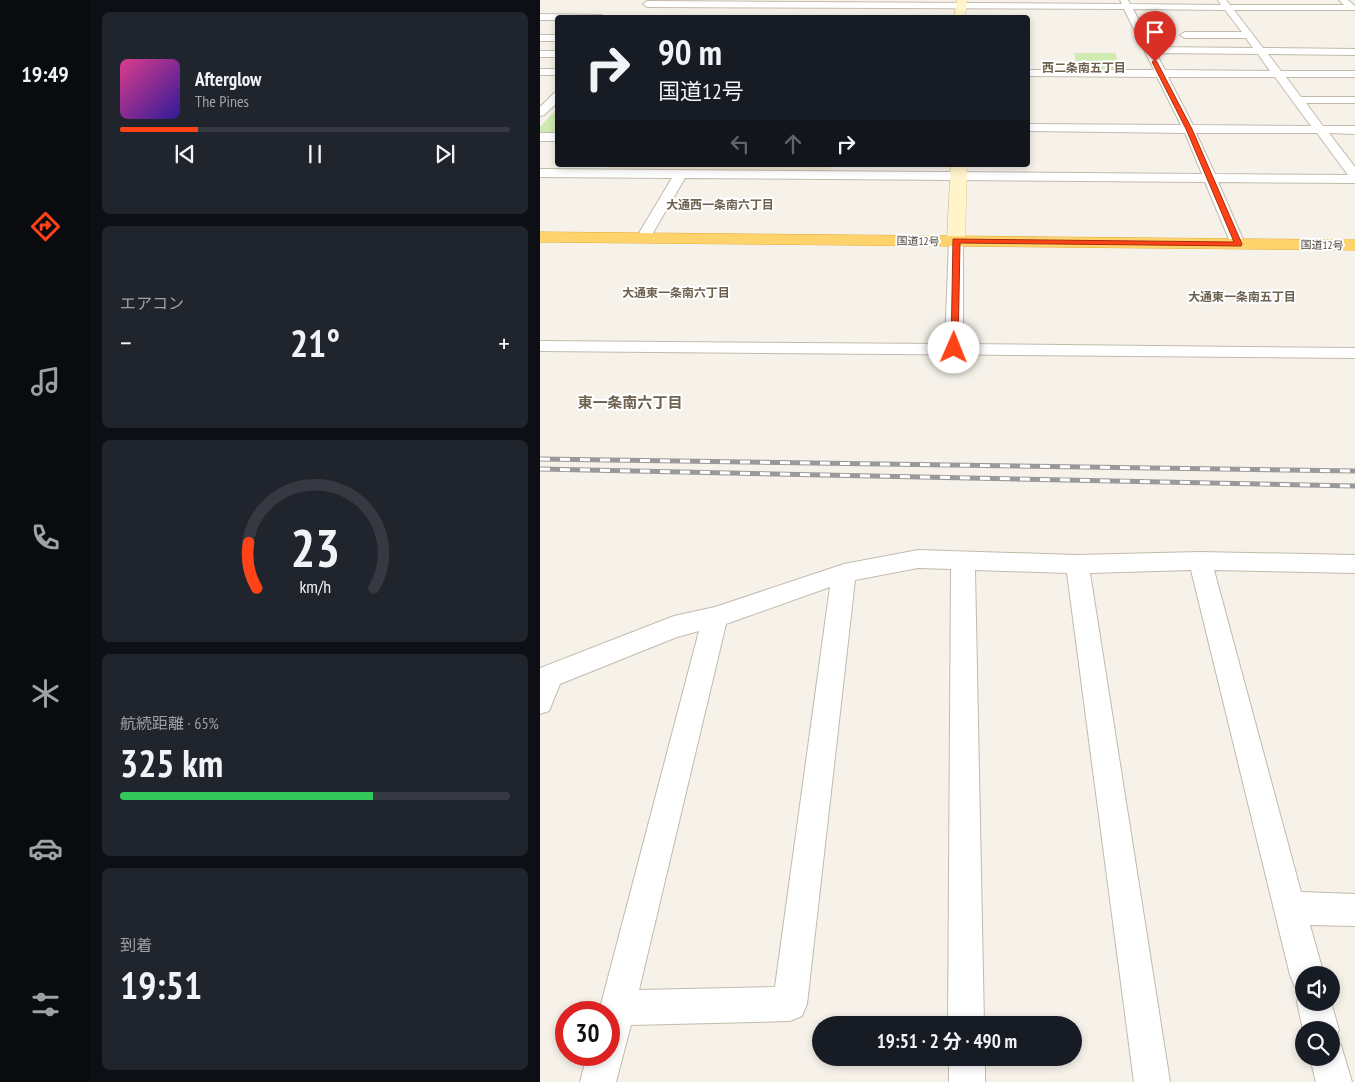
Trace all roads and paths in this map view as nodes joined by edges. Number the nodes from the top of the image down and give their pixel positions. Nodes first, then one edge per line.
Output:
1 (1343, 0) edge
2 (962, 3) edge
3 (1126, 3) edge
4 (1225, 3) edge
5 (647, 5) edge
6 (1354, 9) edge
7 (540, 17) edge
8 (555, 17) edge
9 (1170, 34) dead end
10 (1249, 35) junction
11 (540, 38) edge
12 (555, 38) edge
13 (1149, 50) junction
14 (1260, 51) junction
15 (1355, 52) edge
16 (540, 54) edge
17 (555, 54) edge
18 (540, 72) edge
19 (555, 72) edge
20 (1030, 73) edge
21 (1160, 74) junction
22 (1277, 74) junction
23 (1355, 74) edge
24 (555, 92) edge
25 (1296, 100) junction
26 (1355, 100) edge
27 (540, 113) edge
28 (1030, 128) edge
29 (1189, 129) junction
30 (1319, 130) junction
31 (1355, 130) edge
32 (540, 137) edge
33 (555, 137) edge
34 (959, 170) edge
35 (540, 173) edge
36 (680, 175) junction
37 (1355, 177) edge
38 (1209, 178) junction
39 (540, 237) edge
40 (644, 238) junction
41 (956, 241) junction
42 (1238, 244) junction
43 (1355, 245) edge
44 (540, 346) edge
45 (954, 348) junction
46 (1355, 353) edge
47 (963, 559) junction
48 (1200, 561) junction
49 (1077, 564) junction
50 (1355, 564) edge
51 (844, 573) junction
52 (715, 617) junction
53 (545, 679) edge
54 (540, 702) edge
55 (1290, 908) junction
56 (1355, 910) edge
57 (1305, 966) edge
58 (620, 1001) edge
59 (620, 1008) edge
60 (966, 1016) edge
61 (602, 1066) edge
62 (966, 1066) edge
63 (1330, 1066) edge
64 (598, 1082) edge
65 (967, 1082) edge
66 (1152, 1082) edge
67 (1334, 1082) edge

1 - 6 street
2 - 3 street
2 - 5 street
3 - 4 street
3 - 13 street
4 - 6 street
4 - 10 street
7 - 8 street
9 - 10 street
10 - 14 street
11 - 12 street
13 - 14 street
13 - 21 street
14 - 15 street
14 - 22 street
16 - 17 street
18 - 19 street
20 - 21 street
21 - 22 street
21 - 29 street
22 - 23 street
22 - 25 street
24 - 27 street
25 - 26 street
25 - 30 street
28 - 29 street
29 - 30 street
29 - 38 street
30 - 31 street
30 - 37 street
32 - 33 street
34 - 36 street
34 - 38 street
34 - 41 street
35 - 36 street
36 - 40 street
37 - 38 street
38 - 42 street
39 - 40 highway, 国道12号
40 - 41 highway, 国道12号
41 - 42 highway, 国道12号
41 - 45 street
42 - 43 highway, 国道12号
44 - 45 street
45 - 46 street
47 - 49 street
47 - 51 street
47 - 60 street
48 - 49 street
48 - 50 street
48 - 55 street
49 - 66 street
51 - 52 street
51 - 59 street
52 - 53 street
52 - 58 street
53 - 54 street
55 - 56 street
55 - 57 street
61 - 64 street
62 - 65 street
63 - 67 street

